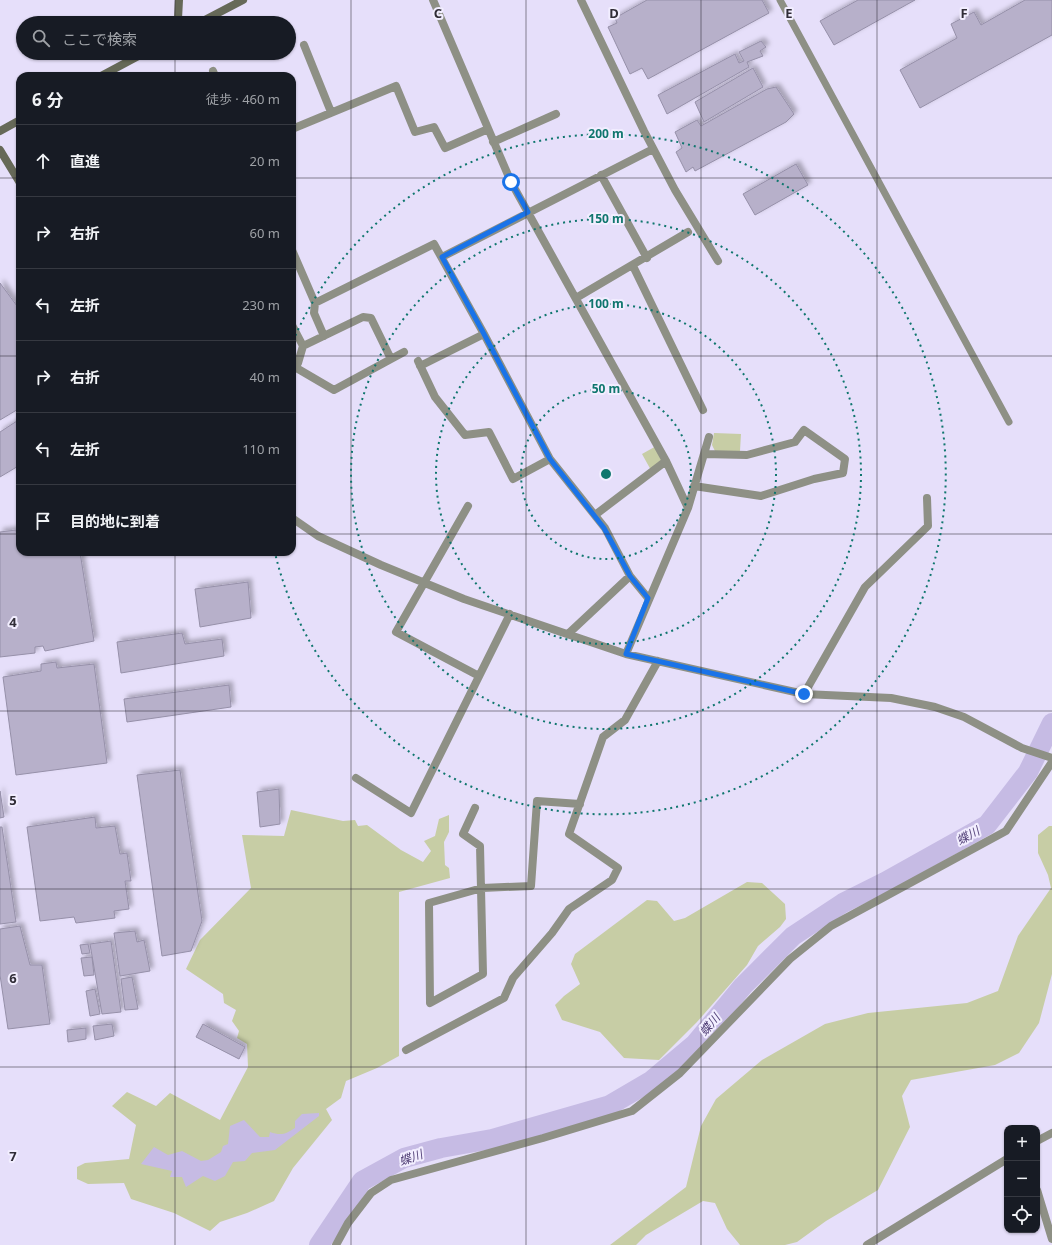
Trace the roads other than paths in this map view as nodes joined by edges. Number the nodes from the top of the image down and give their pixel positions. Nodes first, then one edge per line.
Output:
1 (179, 0) edge
2 (243, 0) edge
3 (433, 0) edge
4 (581, 0) edge
5 (780, 0) edge
6 (178, 16) edge
7 (212, 16) edge
8 (304, 45) dead end
9 (131, 60) edge
10 (108, 72) edge
11 (331, 112) junction
12 (556, 114) dead end
13 (16, 122) edge
14 (296, 127) edge
15 (488, 129) junction
16 (0, 131) edge
17 (493, 142) junction
18 (654, 149) junction
19 (0, 150) edge
20 (601, 175) junction
21 (16, 176) edge
22 (528, 212) junction
23 (688, 232) dead end
24 (442, 257) junction
25 (647, 258) junction
26 (296, 259) edge
27 (718, 261) dead end
28 (633, 266) junction
29 (576, 298) junction
30 (315, 303) junction
31 (296, 333) edge
32 (484, 334) junction
33 (324, 336) junction
34 (303, 346) junction
35 (404, 352) dead end
36 (391, 359) junction
37 (296, 364) edge
38 (296, 368) edge
39 (703, 410) dead end
40 (1009, 422) dead end
41 (709, 436) dead end
42 (704, 454) junction
43 (550, 459) junction
44 (666, 461) junction
45 (694, 486) junction
46 (927, 498) dead end
47 (468, 506) dead end
48 (688, 508) junction
49 (595, 515) junction
50 (296, 521) edge
51 (630, 576) junction
52 (424, 583) junction
53 (648, 598) junction
54 (510, 614) junction
55 (568, 634) junction
56 (626, 654) junction
57 (658, 661) junction
58 (479, 676) junction
59 (804, 694) junction
60 (1052, 758) edge
61 (1052, 762) edge
62 (356, 778) dead end
63 (580, 804) junction
64 (474, 808) dead end
65 (482, 888) junction
66 (406, 1050) dead end
67 (1052, 1133) edge
68 (1040, 1139) edge
69 (1004, 1161) edge
70 (1039, 1197) edge
71 (1052, 1239) edge
72 (336, 1245) edge
73 (867, 1245) edge

1 - 6 main road
2 - 7 main road
3 - 15 street
4 - 18 street
5 - 40 lane
8 - 11 street
9 - 10 main road
11 - 14 street
11 - 15 street
12 - 17 street
13 - 16 main road
15 - 17 street
17 - 22 street
18 - 20 street
18 - 27 street
19 - 21 main road
20 - 22 street
20 - 25 street
22 - 24 street
22 - 29 street
23 - 25 street
24 - 30 street
24 - 32 street
25 - 28 street
26 - 30 street
28 - 29 street
28 - 39 street
29 - 44 street
30 - 33 street
31 - 34 street
32 - 43 street
32 - 43 street
33 - 34 street
33 - 36 street
34 - 37 street
35 - 36 street
36 - 38 street
41 - 42 street
42 - 45 street
42 - 45 street
43 - 49 street
44 - 48 street
44 - 49 street
45 - 48 street
46 - 59 street
47 - 52 street
48 - 53 street
49 - 51 street
50 - 52 street
51 - 53 street
51 - 55 street
52 - 54 street
52 - 58 street
53 - 56 street
54 - 55 street
54 - 58 street
55 - 56 street
56 - 57 street
57 - 59 street
57 - 63 street
58 - 62 street
59 - 60 street
61 - 72 street
63 - 65 street
63 - 66 street
64 - 65 street
65 - 65 street
67 - 68 street
69 - 73 street
70 - 71 street

